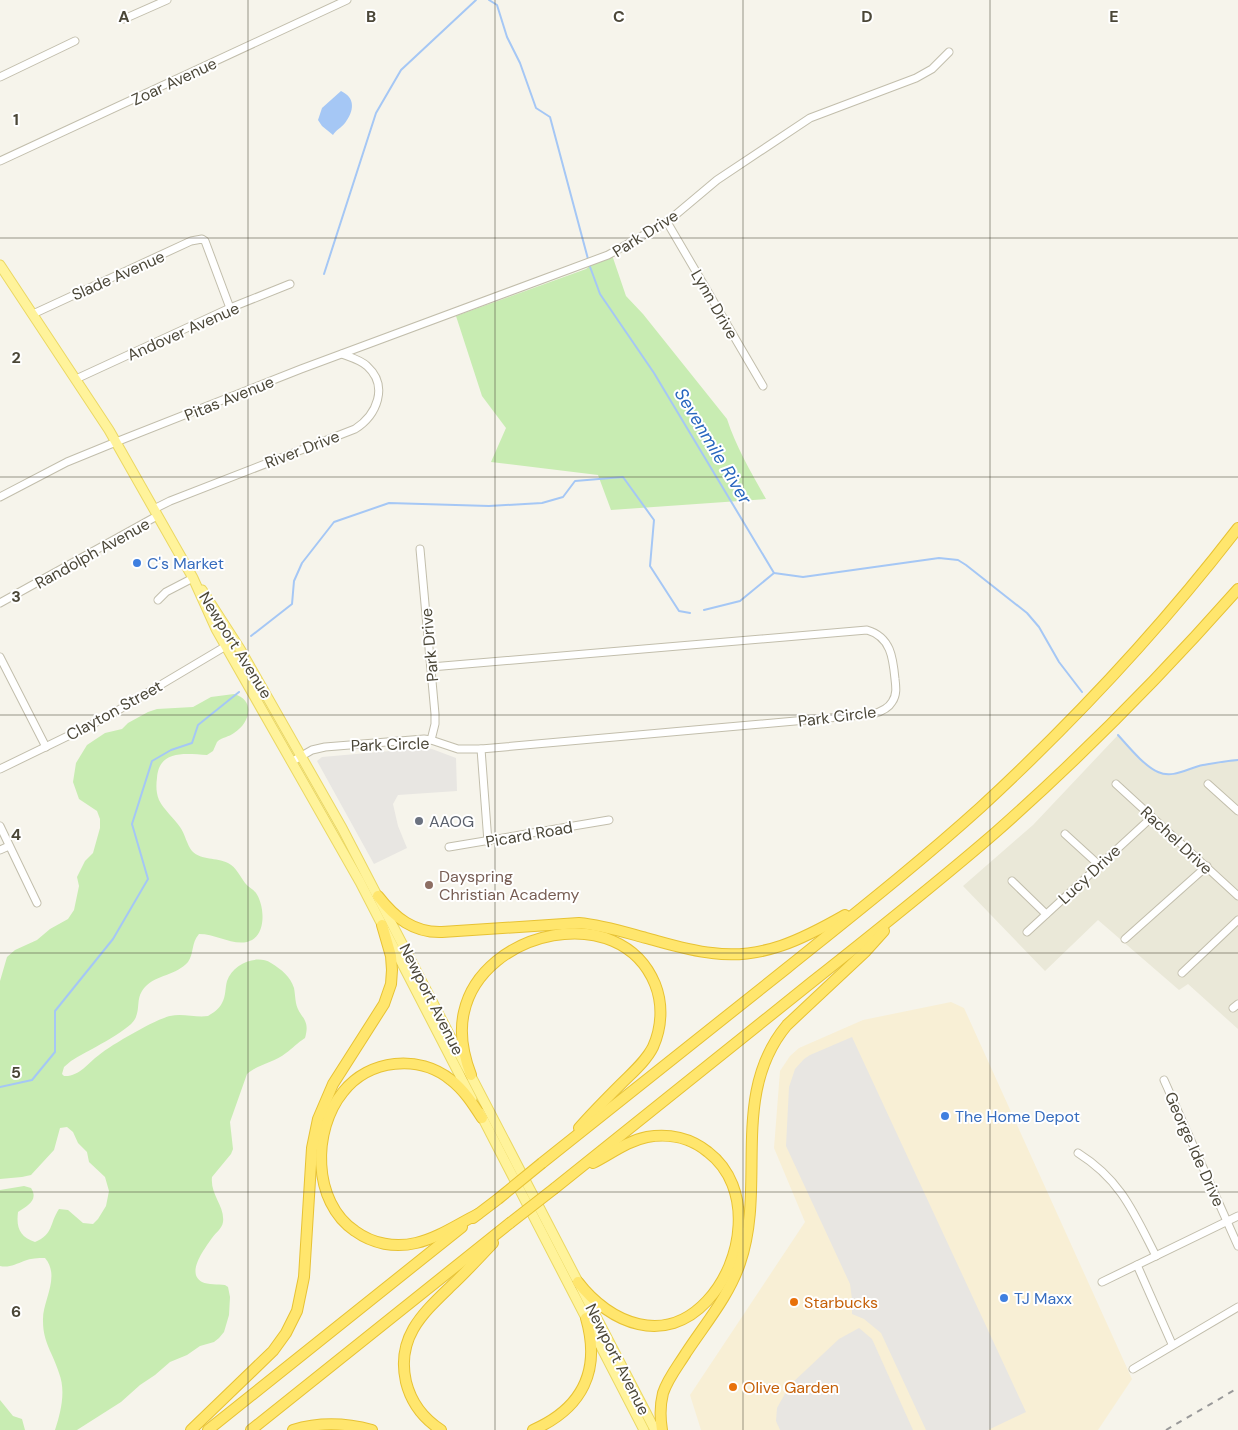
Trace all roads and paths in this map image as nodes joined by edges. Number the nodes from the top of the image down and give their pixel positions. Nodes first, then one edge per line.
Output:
1 (167, 0) edge
2 (347, 0) edge
3 (124, 20) dead end
4 (75, 41) dead end
5 (949, 52) dead end
6 (0, 77) edge
7 (0, 161) edge
8 (667, 222) junction
9 (0, 265) edge
10 (290, 284) dead end
11 (230, 308) junction
12 (33, 314) junction
13 (342, 354) junction
14 (76, 380) junction
15 (763, 386) dead end
16 (116, 442) junction
17 (0, 498) edge
18 (156, 513) junction
19 (1238, 528) edge
20 (420, 549) dead end
21 (193, 578) junction
22 (1238, 589) edge
23 (158, 600) dead end
24 (0, 603) edge
25 (226, 646) junction
26 (0, 657) edge
27 (431, 667) junction
28 (431, 740) junction
29 (46, 747) junction
30 (481, 749) junction
31 (302, 756) junction
32 (291, 762) junction
33 (0, 769) edge
34 (1116, 784) dead end
35 (1208, 784) dead end
36 (1238, 811) edge
37 (1152, 816) junction
38 (609, 820) dead end
39 (0, 826) edge
40 (1065, 834) dead end
41 (488, 842) junction
42 (9, 846) junction
43 (449, 847) dead end
44 (0, 850) edge
45 (1099, 865) junction
46 (1207, 866) junction
47 (1012, 881) dead end
48 (378, 896) junction
49 (876, 896) junction
50 (1238, 896) edge
51 (37, 903) dead end
52 (908, 906) junction
53 (1046, 914) junction
54 (1238, 920) edge
55 (382, 925) junction
56 (1026, 932) dead end
57 (1125, 939) dead end
58 (1182, 973) dead end
59 (471, 1075) junction
60 (1164, 1080) dead end
61 (482, 1118) junction
62 (560, 1149) junction
63 (1078, 1154) dead end
64 (576, 1171) junction
65 (478, 1214) junction
66 (1238, 1216) edge
67 (1228, 1221) junction
68 (510, 1223) junction
69 (1238, 1246) edge
70 (1156, 1256) junction
71 (1137, 1265) junction
72 (578, 1282) junction
73 (1102, 1282) dead end
74 (1238, 1307) edge
75 (586, 1318) junction
76 (1172, 1344) junction
77 (1133, 1369) dead end
78 (191, 1430) edge
79 (208, 1430) edge
80 (252, 1430) edge
81 (293, 1430) edge
82 (372, 1430) edge
83 (441, 1430) edge
84 (533, 1430) edge
85 (644, 1430) edge
86 (655, 1430) edge
87 (662, 1430) edge

1 - 3 street
2 - 7 street, Zoar Avenue
4 - 6 street
5 - 8 street, Park Drive
8 - 13 street, Park Drive
8 - 15 street, Lynn Drive
9 - 12 main road, Newport Avenue
10 - 11 street, Andover Avenue
11 - 12 street, Slade Avenue
11 - 14 street, Andover Avenue
12 - 14 main road, Newport Avenue
13 - 16 street, Pitas Avenue
13 - 18 street, River Drive
14 - 16 main road, Newport Avenue
16 - 17 street, Pitas Avenue
16 - 18 main road, Newport Avenue
18 - 21 main road, Newport Avenue
18 - 24 street, Randolph Avenue
19 - 49 highway
20 - 27 street, Park Drive
21 - 23 street
21 - 25 main road, Newport Avenue
21 - 31 main road, Newport Avenue
22 - 52 highway
25 - 29 street, Clayton Street
25 - 32 main road, Newport Avenue
26 - 29 street
27 - 28 street, Park Drive
27 - 30 street, Park Circle
28 - 30 street, Park Circle
28 - 31 street, Park Circle
29 - 33 street, Clayton Street
30 - 41 street
31 - 32 street, Park Circle
31 - 48 main road, Newport Avenue
32 - 55 main road, Newport Avenue
34 - 37 street, Rachel Drive
35 - 36 street
37 - 45 street, Lucy Drive
37 - 46 street, Rachel Drive
38 - 41 street, Picard Road
39 - 42 street
40 - 45 street
41 - 43 street, Picard Road
42 - 44 street
42 - 51 street
45 - 53 street, Lucy Drive
46 - 50 street, Rachel Drive
46 - 57 street
47 - 53 street
48 - 49 highway
48 - 59 main road, Newport Avenue
49 - 62 highway
52 - 64 highway
52 - 87 highway
53 - 56 street, Lucy Drive
54 - 58 street
55 - 61 main road, Newport Avenue
55 - 78 highway
59 - 62 highway
59 - 72 main road, Newport Avenue
60 - 67 street, George Ide Drive
61 - 65 highway
61 - 75 main road, Newport Avenue
62 - 65 highway, bridge
63 - 70 street
64 - 68 highway, bridge
64 - 72 highway
65 - 79 highway
66 - 67 street
67 - 69 street, George Ide Drive
67 - 70 street
68 - 80 highway
68 - 83 highway
70 - 71 street
71 - 73 street
71 - 76 street
72 - 86 main road, Newport Avenue
74 - 76 street
75 - 84 highway
75 - 85 main road, Newport Avenue
76 - 77 street
81 - 82 highway

